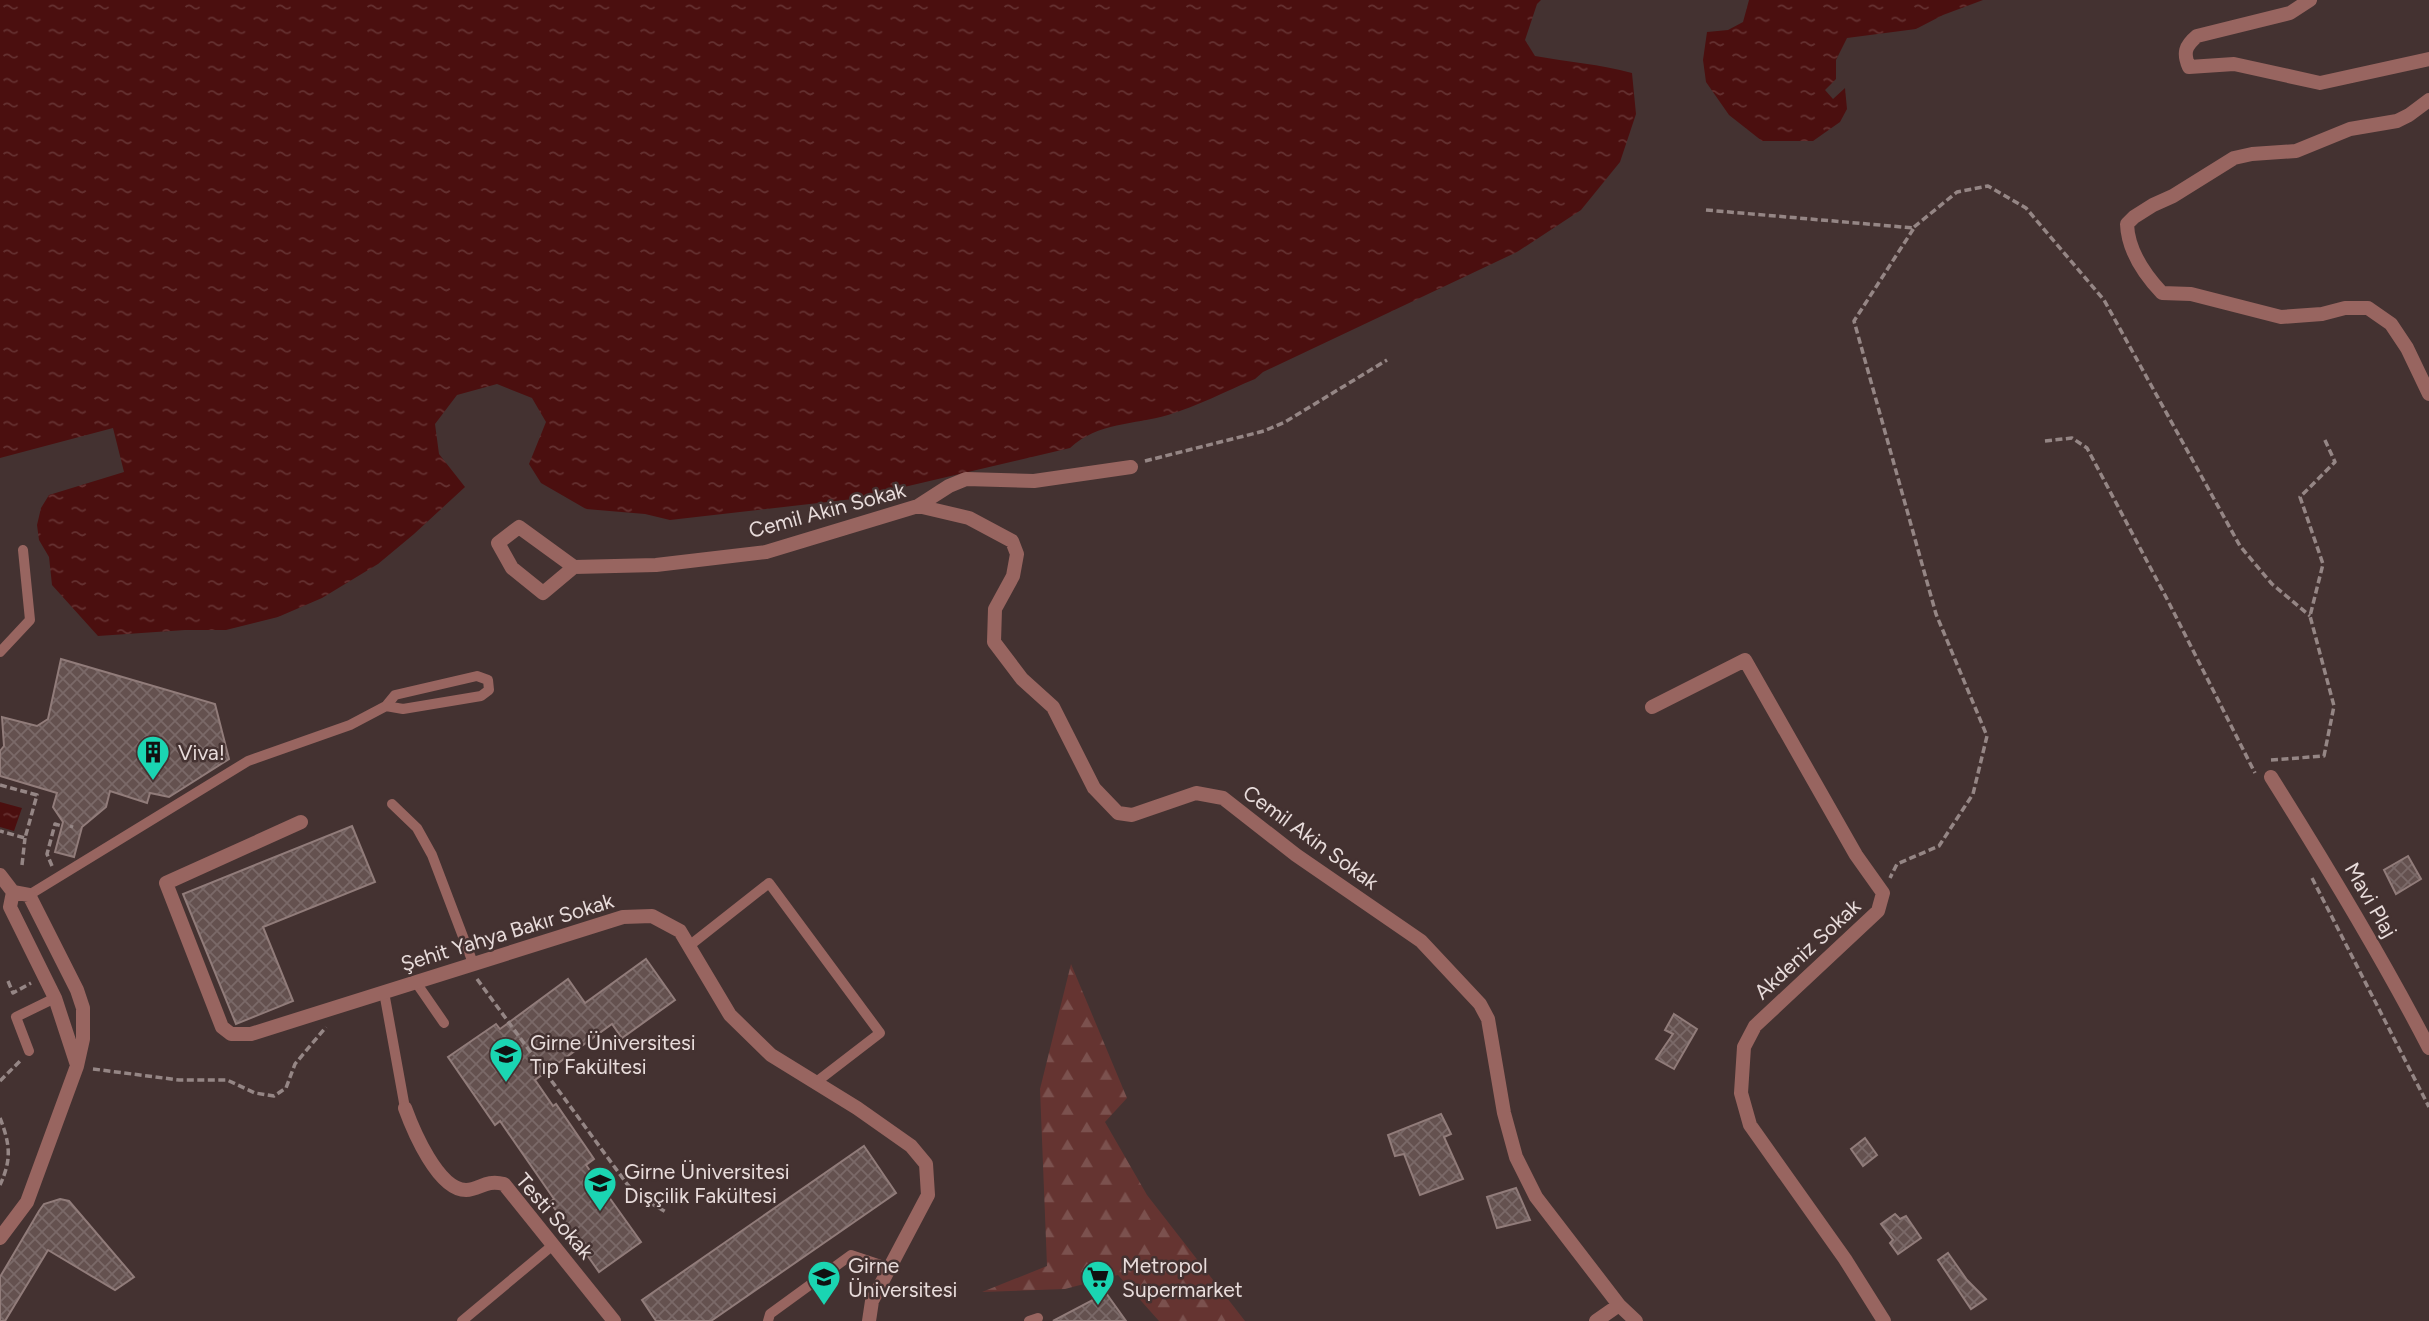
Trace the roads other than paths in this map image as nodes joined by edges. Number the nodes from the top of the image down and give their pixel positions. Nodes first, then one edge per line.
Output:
1 (2310, 0) edge
2 (2429, 60) edge
3 (2429, 100) edge
4 (2429, 394) edge
5 (1131, 467) road end
6 (918, 506) junction
7 (23, 550) dead end
8 (574, 567) junction
9 (0, 652) edge
10 (386, 706) junction
11 (1652, 707) dead end
12 (2264, 776) road end
13 (392, 804) dead end
14 (301, 821) dead end
15 (0, 875) edge
16 (13, 892) junction
17 (29, 895) junction
18 (689, 946) junction
19 (470, 964) junction
20 (415, 981) junction
21 (383, 992) junction
22 (55, 998) junction
23 (444, 1023) dead end
24 (2429, 1048) edge
25 (29, 1051) road end
26 (78, 1066) junction
27 (815, 1083) junction
28 (405, 1108) joint
29 (0, 1238) edge
30 (553, 1245) junction
31 (890, 1268) junction
32 (1619, 1305) junction
33 (462, 1321) edge
34 (614, 1321) edge
35 (768, 1321) edge
36 (869, 1321) edge
37 (1596, 1321) edge
38 (1636, 1321) edge
39 (1884, 1321) edge

1 - 2 street
3 - 4 street
5 - 6 street
6 - 8 street, Cemil Akin Sokak
6 - 32 street, Cemil Akin Sokak
7 - 9 lane
8 - 8 street
10 - 10 lane
10 - 17 lane
11 - 39 street, Akdeniz Sokak
12 - 24 street, Mavi Plaj
13 - 19 lane
14 - 21 street, Şehit Yahya Bakır Sokak
15 - 16 street
16 - 17 street
16 - 22 street
17 - 26 street
18 - 19 street, Şehit Yahya Bakır Sokak
18 - 27 street, Şehit Yahya Bakır Sokak
18 - 27 lane
19 - 20 street, Şehit Yahya Bakır Sokak
20 - 21 street, Şehit Yahya Bakır Sokak
20 - 23 lane
21 - 28 lane
22 - 25 lane
22 - 26 street
26 - 29 street
27 - 31 street, Şehit Yahya Bakır Sokak
28 - 30 street, Testi Sokak
30 - 33 lane
30 - 34 street, Testi Sokak
31 - 35 lane
31 - 36 street, Şehit Yahya Bakır Sokak
32 - 37 street
32 - 38 street, Cemil Akin Sokak

